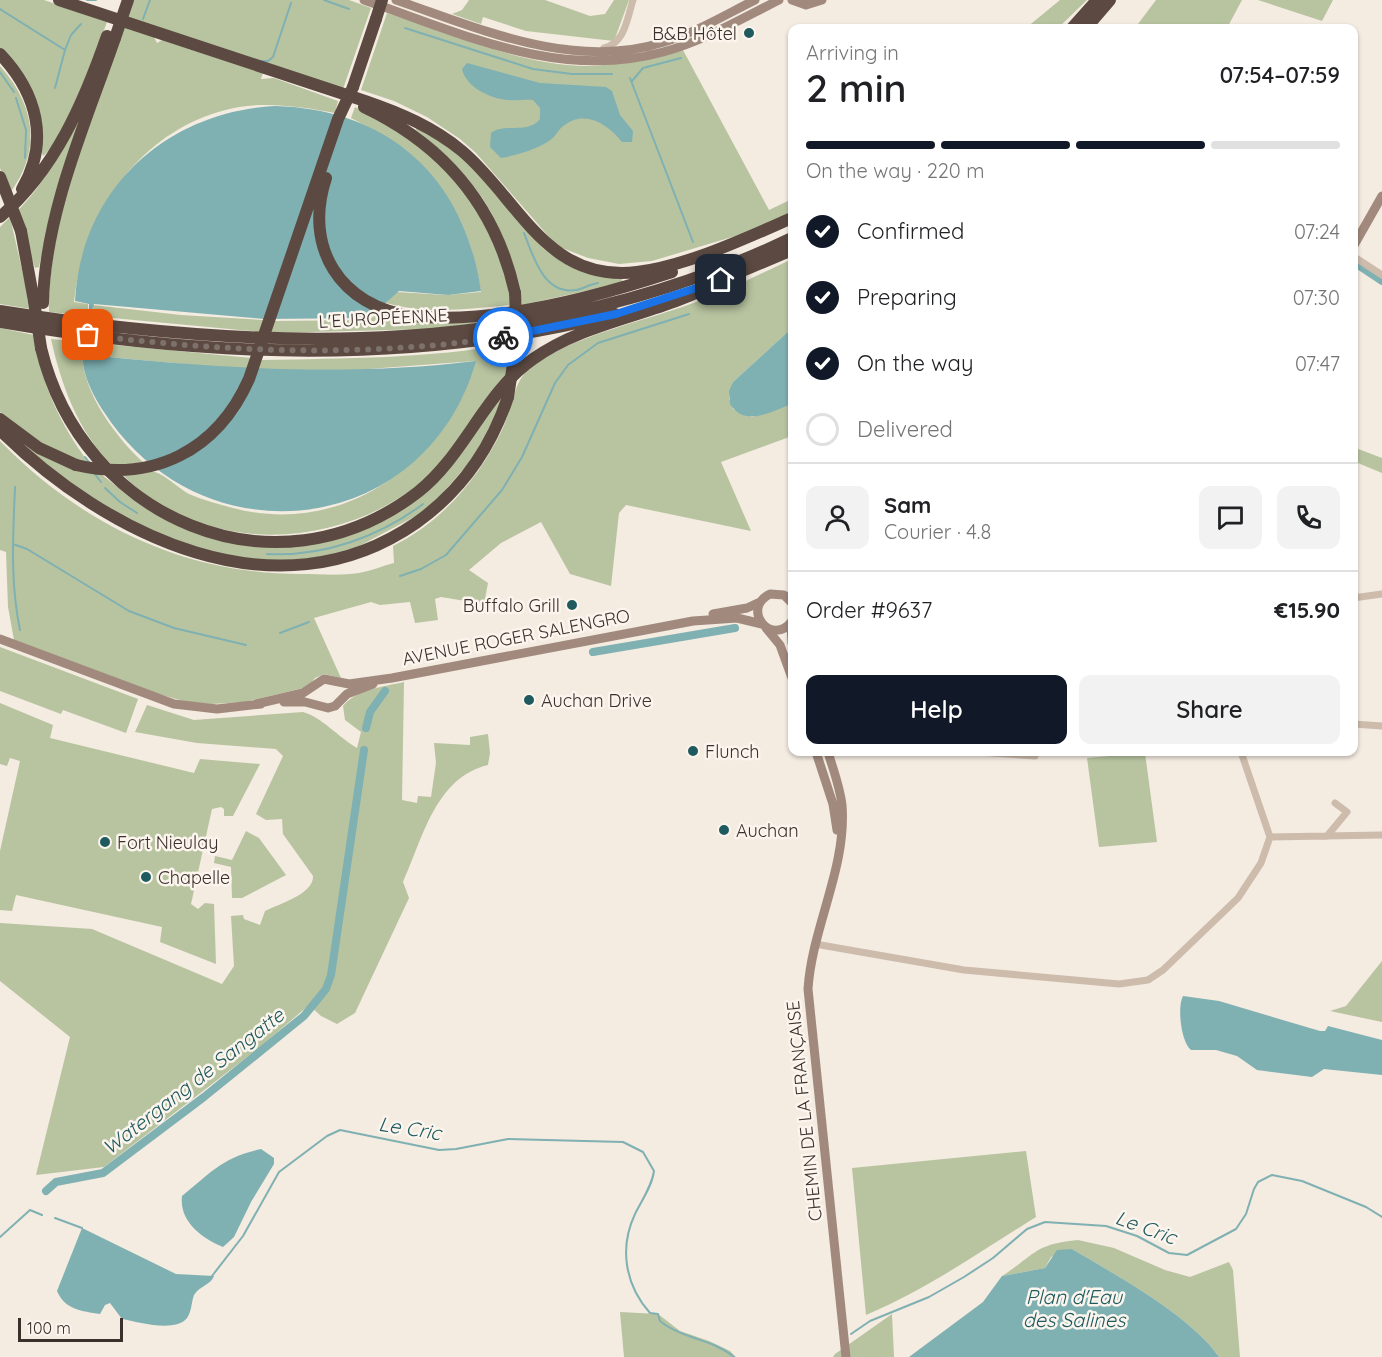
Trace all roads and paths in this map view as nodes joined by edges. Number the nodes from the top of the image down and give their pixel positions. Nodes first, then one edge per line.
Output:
1 (58, 0) edge
2 (119, 0) edge
3 (128, 0) edge
4 (364, 0) edge
5 (382, 0) edge
6 (396, 0) edge
7 (633, 0) edge
8 (755, 0) edge
9 (779, 0) edge
10 (792, 0) edge
11 (822, 0) edge
12 (1097, 0) edge
13 (1110, 0) edge
14 (1084, 23) edge
15 (111, 37) junction
16 (575, 50) junction
17 (0, 54) edge
18 (268, 70) junction
19 (353, 87) junction
20 (0, 177) edge
21 (1382, 196) edge
22 (0, 216) edge
23 (788, 221) edge
24 (788, 222) edge
25 (1358, 238) edge
26 (788, 240) edge
27 (788, 252) edge
28 (1358, 259) edge
29 (1382, 274) edge
30 (721, 280) junction
31 (38, 302) junction
32 (0, 311) edge
33 (0, 322) edge
34 (0, 419) edge
35 (0, 430) edge
36 (1382, 594) edge
37 (788, 595) edge
38 (1358, 597) edge
39 (760, 602) junction
40 (788, 624) edge
41 (764, 626) junction
42 (646, 628) junction
43 (0, 639) edge
44 (788, 667) edge
45 (392, 678) junction
46 (334, 680) junction
47 (315, 684) junction
48 (340, 701) junction
49 (256, 704) junction
50 (318, 706) junction
51 (1358, 724) edge
52 (1382, 726) edge
53 (817, 756) edge
54 (829, 756) edge
55 (1242, 756) edge
56 (1335, 803) dead end
57 (1382, 835) edge
58 (1270, 837) junction
59 (1328, 837) junction
60 (836, 863) junction
61 (815, 945) junction
62 (846, 1357) edge

1 - 18 highway
2 - 15 highway
3 - 15 highway, bridge
4 - 9 main road
5 - 19 highway, bridge
6 - 16 main road
7 - 16 street
8 - 16 main road
10 - 11 main road
12 - 14 highway
13 - 14 highway
15 - 22 highway
15 - 31 highway
17 - 22 highway
18 - 23 highway
18 - 35 highway, bridge
19 - 24 highway, bridge
19 - 34 highway, bridge
20 - 31 highway, bridge
21 - 25 main road
26 - 32 highway, L'EUROPÉENNE
27 - 30 highway, L'EUROPÉENNE
28 - 29 street
30 - 31 highway, bridge
30 - 33 highway, L'EUROPÉENNE
36 - 38 street
37 - 39 main road, AVENUE ROGER SALENGRO
39 - 41 main road
39 - 42 main road, AVENUE ROGER SALENGRO
40 - 41 main road
41 - 42 main road, AVENUE ROGER SALENGRO
41 - 44 main road
42 - 45 main road, AVENUE ROGER SALENGRO
43 - 49 main road
45 - 46 main road, AVENUE ROGER SALENGRO
45 - 48 main road, AVENUE ROGER SALENGRO
46 - 47 main road
46 - 48 main road
47 - 49 main road
47 - 50 main road
48 - 50 main road
49 - 50 main road
51 - 52 street
53 - 60 main road, CHEMIN DE LA FRANÇAISE
54 - 60 main road, CHEMIN DE LA FRANÇAISE
55 - 58 street
56 - 59 street
57 - 59 street
58 - 59 street
58 - 61 street
60 - 61 main road, CHEMIN DE LA FRANÇAISE
61 - 62 main road, CHEMIN DE LA FRANÇAISE

